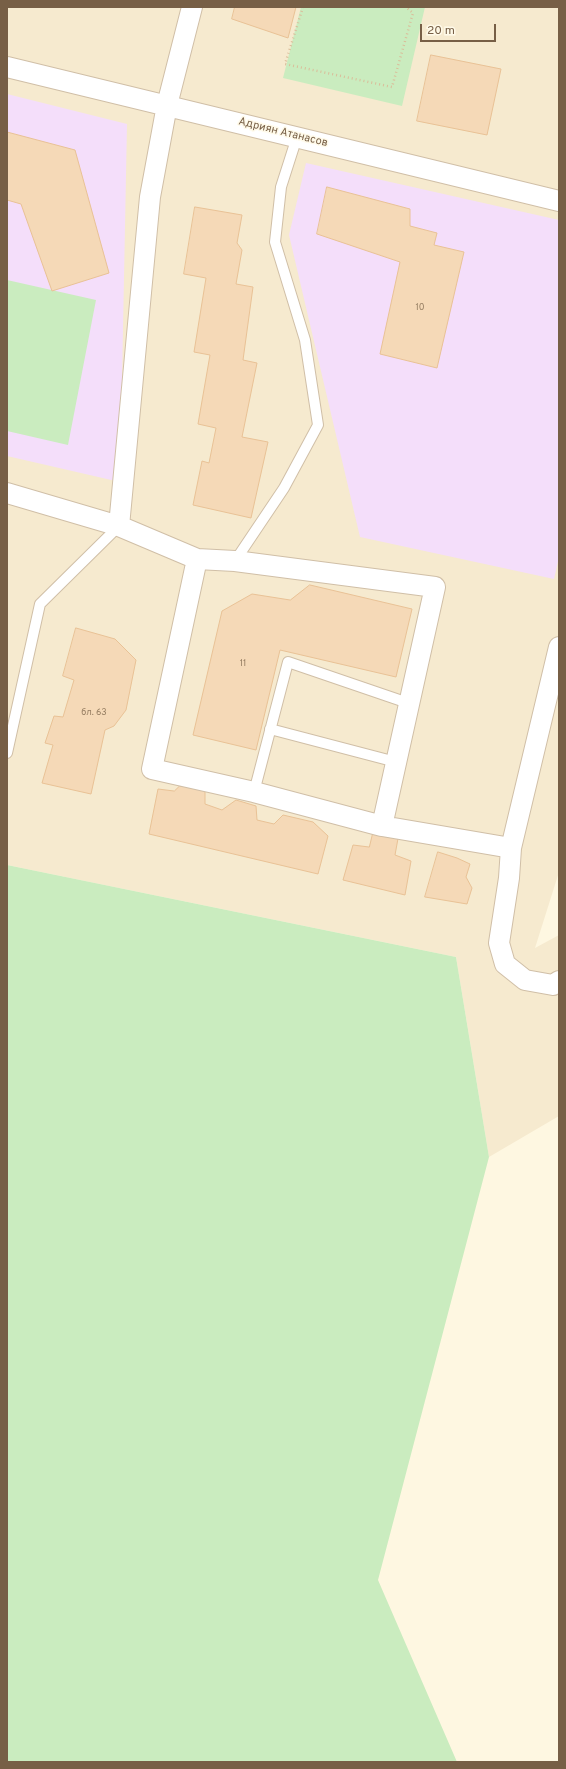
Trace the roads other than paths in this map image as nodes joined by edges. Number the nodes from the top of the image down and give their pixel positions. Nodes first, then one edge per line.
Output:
1 (192, 7) edge
2 (7, 67) edge
3 (166, 105) junction
4 (297, 137) junction
5 (559, 201) edge
6 (7, 493) edge
7 (119, 526) junction
8 (197, 559) junction
9 (235, 561) junction
10 (559, 647) edge
11 (408, 703) junction
12 (270, 729) junction
13 (7, 753) edge
14 (396, 762) junction
15 (254, 792) junction
16 (382, 826) junction
17 (511, 848) junction
18 (559, 981) edge

1 - 3 street
2 - 3 street, Адриян Атанасов
3 - 4 street, Адриян Атанасов
3 - 7 street
4 - 5 street, Адриян Атанасов
4 - 9 lane
6 - 7 street
7 - 8 street
7 - 13 lane
8 - 9 street
8 - 15 street
9 - 11 street
10 - 17 street
11 - 12 lane
11 - 14 street
12 - 14 lane
12 - 15 lane
14 - 16 street
15 - 16 street
16 - 17 street
17 - 18 street

